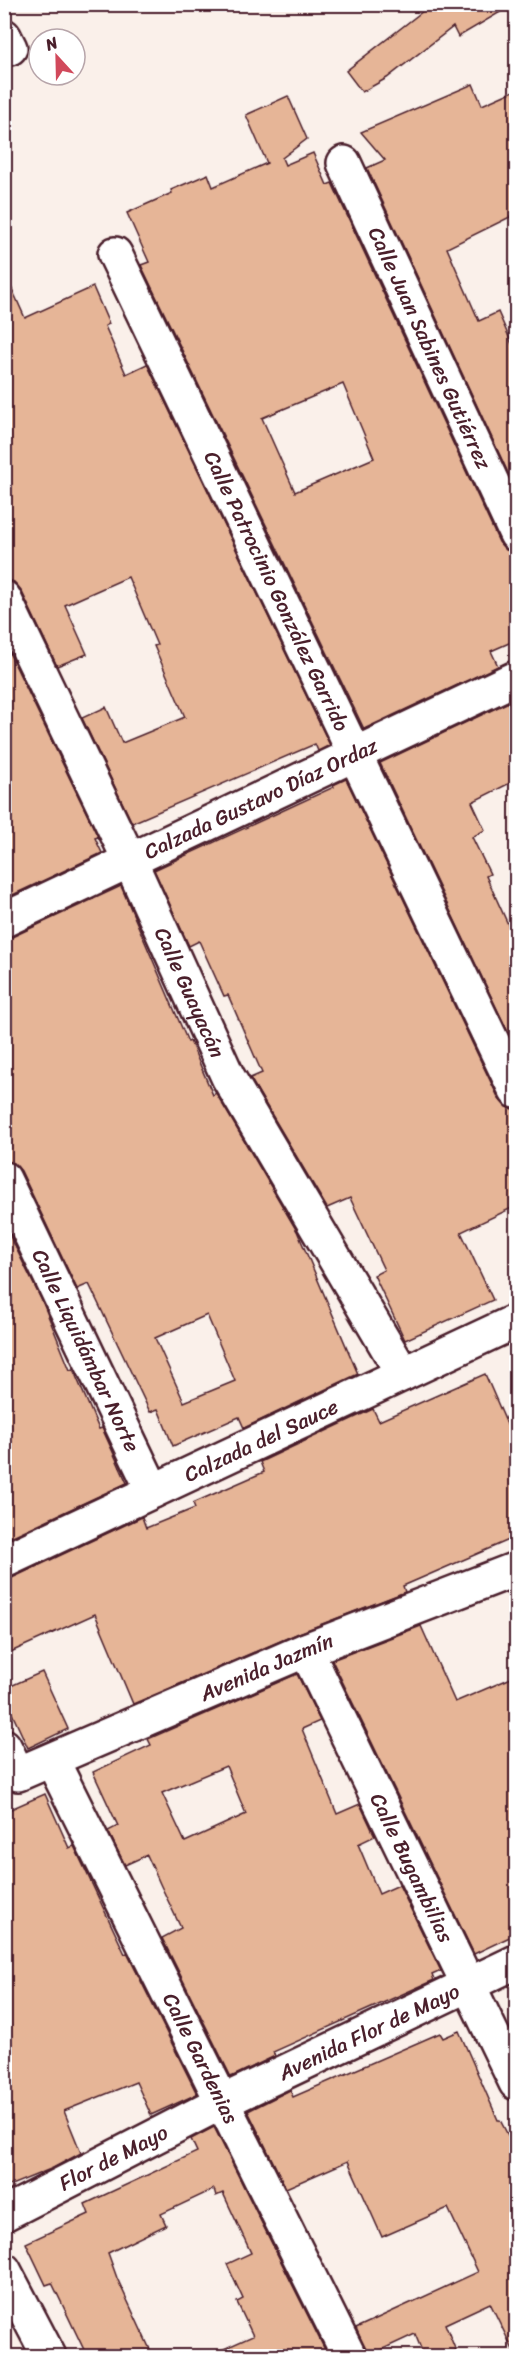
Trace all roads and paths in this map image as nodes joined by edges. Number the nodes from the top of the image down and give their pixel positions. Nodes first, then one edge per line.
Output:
1 (344, 164) dead end
2 (115, 254) dead end
3 (516, 534) edge
4 (4, 598) edge
5 (516, 678) edge
6 (355, 755) junction
7 (130, 861) junction
8 (4, 920) edge
9 (516, 1091) edge
10 (4, 1179) edge
11 (516, 1321) edge
12 (403, 1374) junction
13 (153, 1491) junction
14 (4, 1561) edge
15 (516, 1569) edge
16 (306, 1650) junction
17 (11, 1760) edge
18 (52, 1760) junction
19 (516, 1962) edge
20 (469, 1985) junction
21 (516, 2083) edge
22 (222, 2102) junction
23 (4, 2214) edge
24 (4, 2270) edge
25 (50, 2356) edge
26 (349, 2356) edge

1 - 3 street, Calle Juan Sabines Gutiérrez
2 - 6 street, Calle Patrocinio González Garrido
4 - 7 street, Calle Guayacán
5 - 6 street, Calzada Gustavo Díaz Ordaz
6 - 7 street, Calzada Gustavo Díaz Ordaz
6 - 9 street, Calle Patrocinio González Garrido
7 - 8 street, Calzada Gustavo Díaz Ordaz
7 - 12 street, Calle Guayacán
10 - 13 street, Calle Liquidámbar Norte
11 - 12 street, Calzada del Sauce
12 - 13 street, Calzada del Sauce
13 - 14 street, Calzada del Sauce
15 - 16 street, Avenida Jazmín
16 - 18 street, Avenida Jazmín
16 - 20 street, Calle Bugambilias
17 - 18 street, Avenida Jazmín
18 - 22 street, Calle Gardenias
19 - 20 street, Avenida Flor de Mayo
20 - 21 street, Calle Bugambilias
20 - 22 street, Avenida Flor de Mayo
22 - 23 street, Flor de Mayo
22 - 26 street, Calle Gardenias
24 - 25 street

